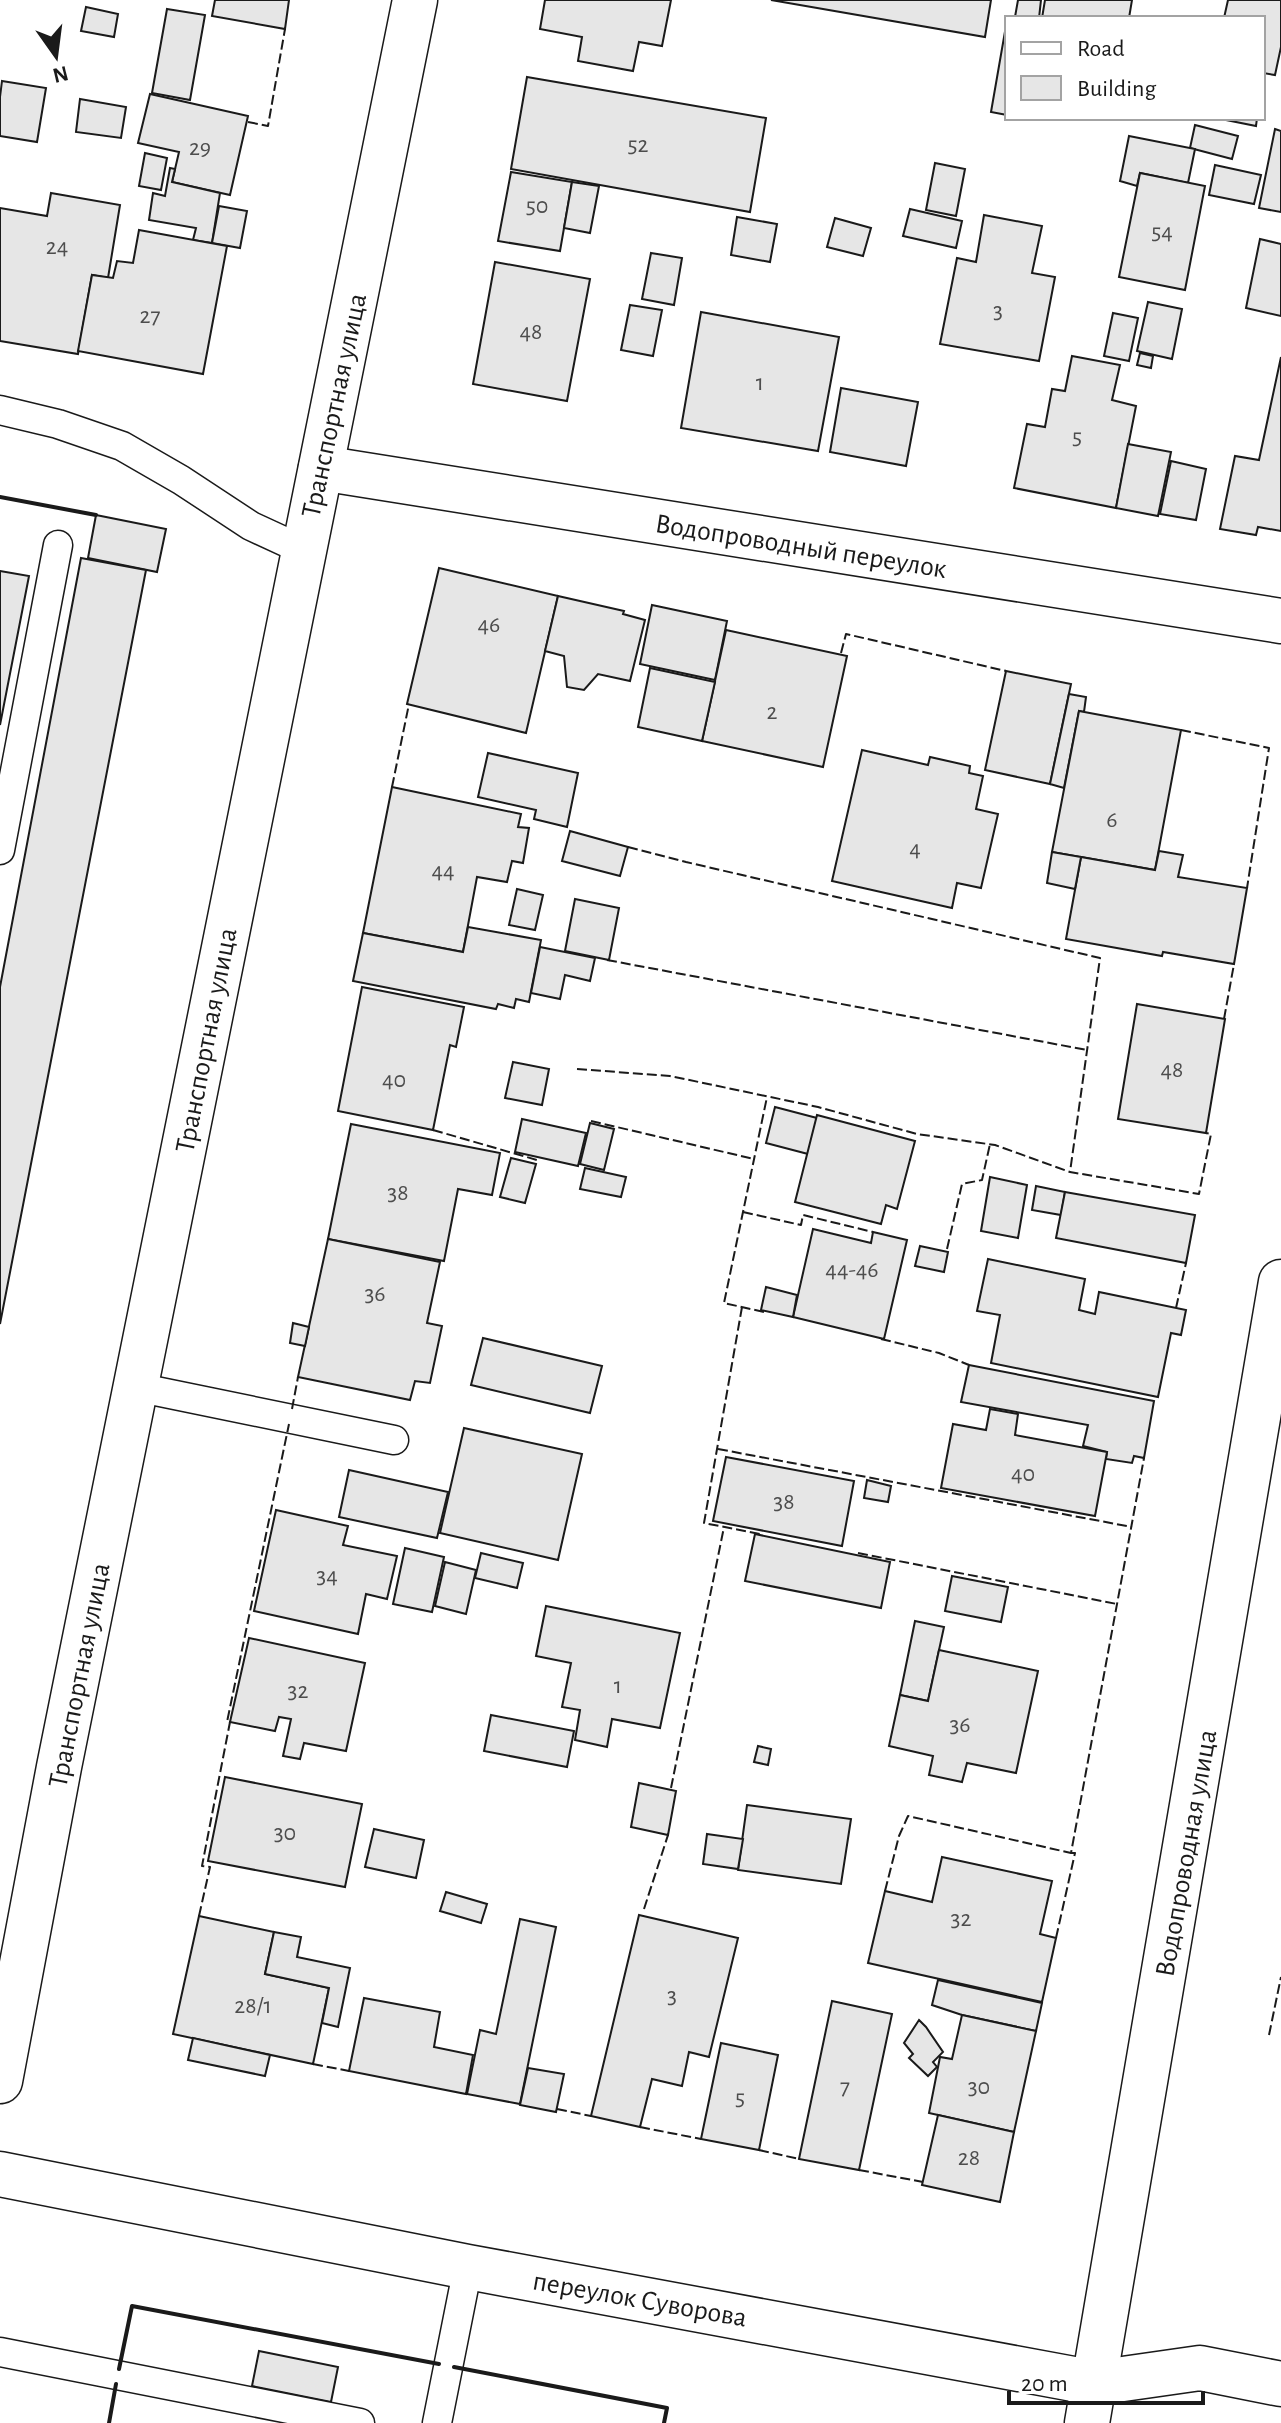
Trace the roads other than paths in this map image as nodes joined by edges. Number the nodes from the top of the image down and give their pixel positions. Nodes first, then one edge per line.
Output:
1 (415, 0) edge
2 (0, 410) edge
3 (321, 468) junction
4 (58, 545) dead end
5 (303, 550) junction
6 (1281, 621) edge
7 (0, 850) edge
8 (1281, 1282) edge
9 (136, 1387) junction
10 (394, 1440) dead end
11 (5, 2029) edge
12 (0, 2081) edge
13 (0, 2174) edge
14 (468, 2267) junction
15 (0, 2352) edge
16 (1281, 2384) edge
17 (1091, 2403) edge
18 (360, 2423) edge
19 (437, 2423) edge

1 - 3 street, Транспортная улица
2 - 5 lane
3 - 5 street, Транспортная улица
3 - 6 street, Водопроводный переулок
4 - 7 lane
5 - 9 street, Транспортная улица
8 - 17 street, Водопроводная улица
9 - 10 lane
9 - 11 street, Транспортная улица
11 - 12 street, Транспортная улица
13 - 14 street, переулок Суворова
14 - 17 street, переулок Суворова
14 - 19 lane
15 - 18 lane
16 - 17 street, переулок Суворова

